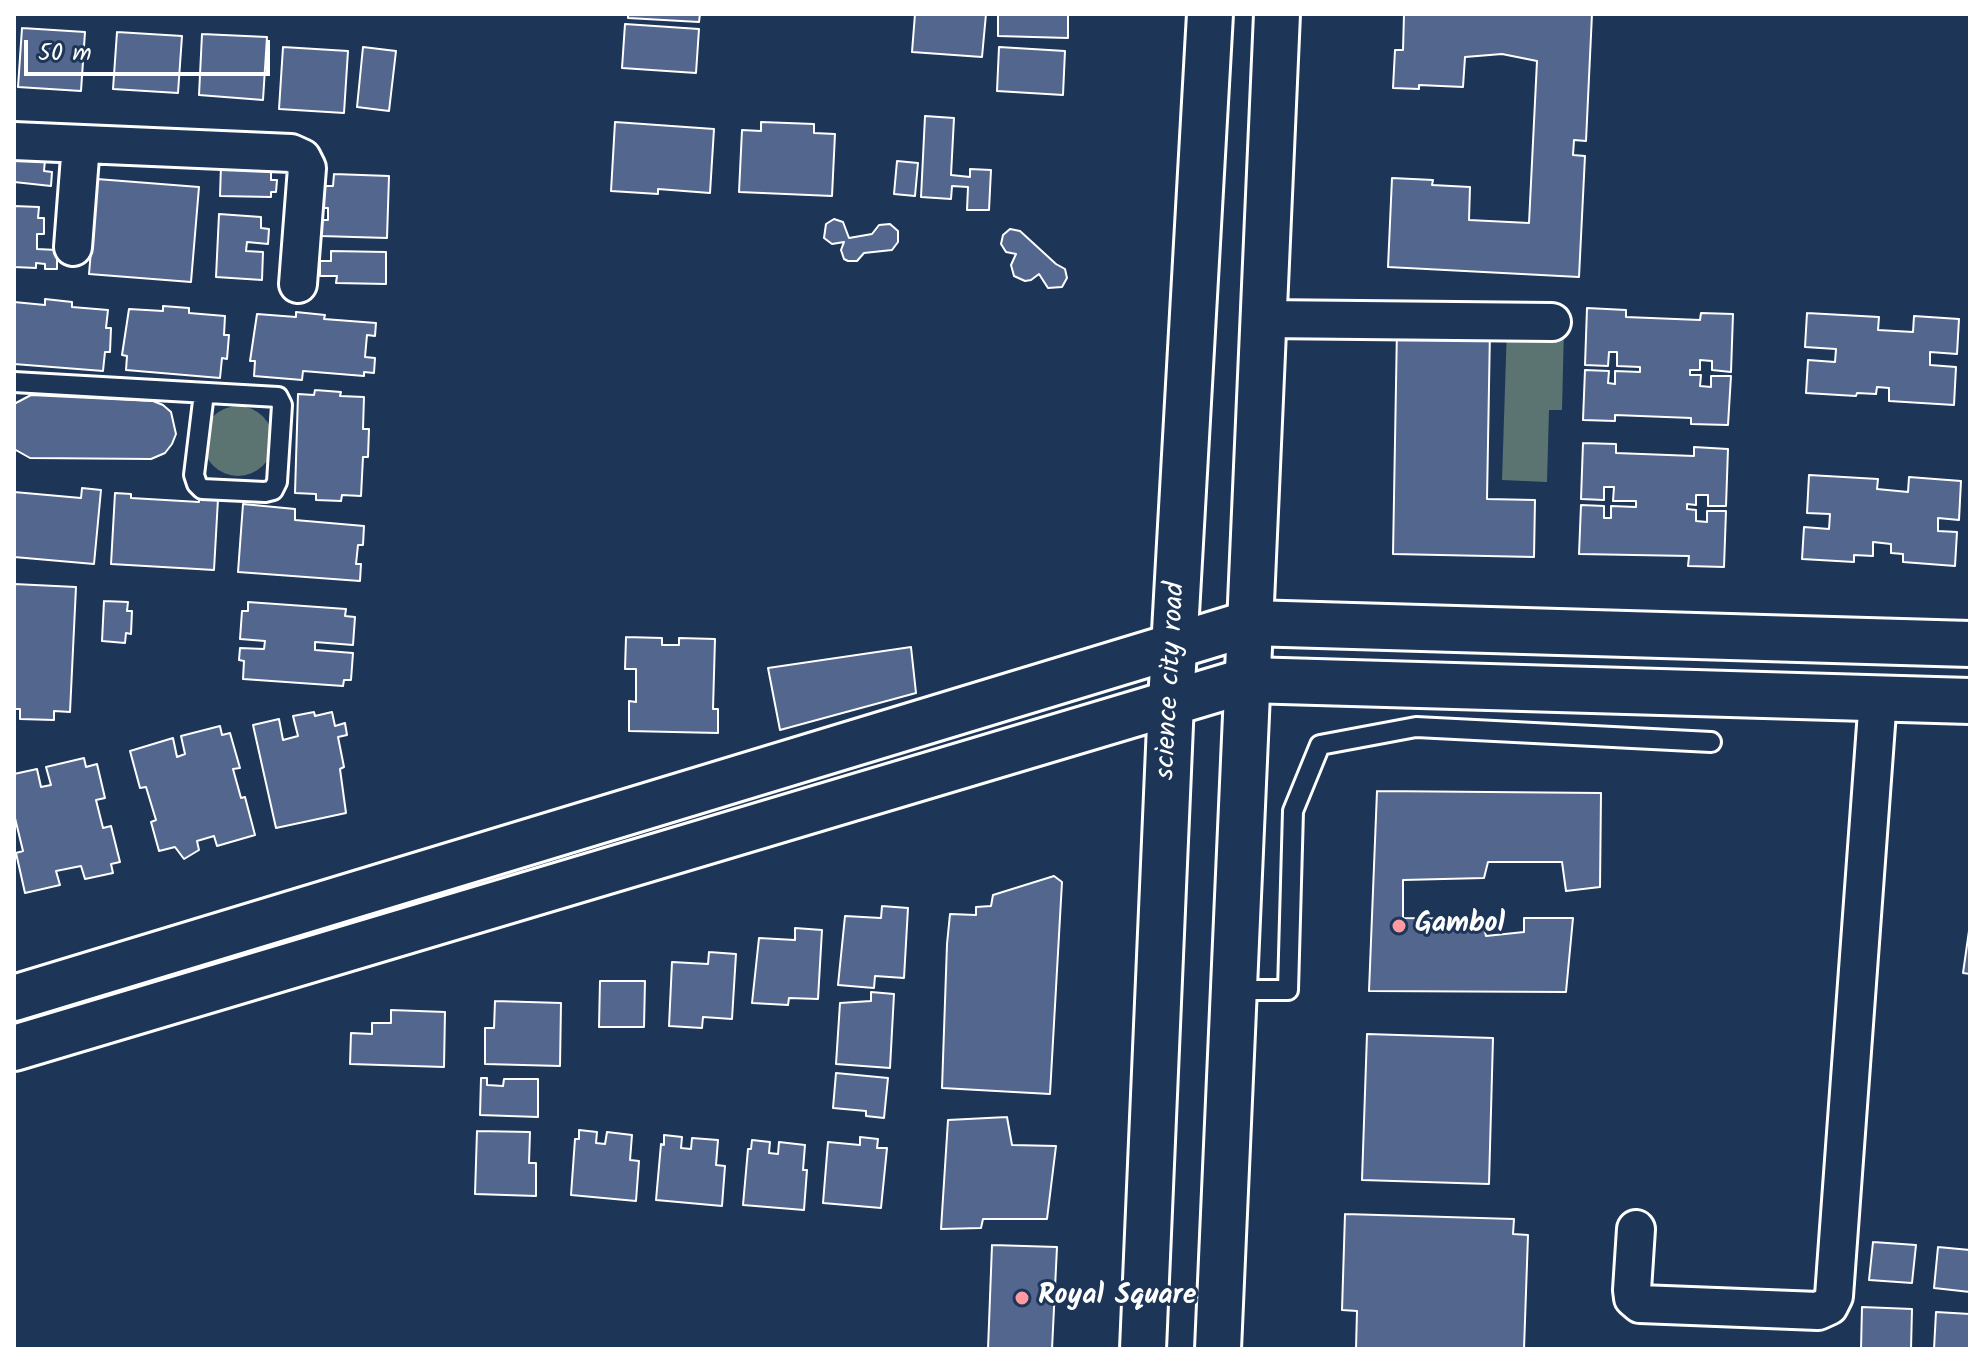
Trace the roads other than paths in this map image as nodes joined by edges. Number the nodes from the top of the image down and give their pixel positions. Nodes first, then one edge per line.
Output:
1 (1210, 14) edge
2 (1277, 14) edge
3 (14, 141) edge
4 (81, 144) junction
5 (73, 247) dead end
6 (298, 284) dead end
7 (1264, 319) junction
8 (1552, 322) dead end
9 (14, 382) edge
10 (204, 393) junction
11 (1250, 623) junction
12 (1970, 644) edge
13 (1175, 646) junction
14 (1248, 680) junction
15 (1878, 698) junction
16 (1970, 701) edge
17 (1171, 702) junction
18 (1711, 742) dead end
19 (1234, 990) junction
20 (14, 998) edge
21 (14, 1048) edge
22 (1636, 1229) dead end
23 (1143, 1349) edge
24 (1218, 1349) edge

1 - 13 street, science city road
2 - 7 street
3 - 4 street
4 - 5 street
4 - 6 street
7 - 8 street
7 - 11 street
9 - 10 lane
10 - 10 lane
11 - 12 street
11 - 13 street
11 - 14 street
13 - 17 street, science city road
13 - 20 street
14 - 15 street
14 - 17 street
14 - 19 street
15 - 16 street
15 - 22 street
17 - 21 street
17 - 23 street, science city road
18 - 19 lane
19 - 24 street

